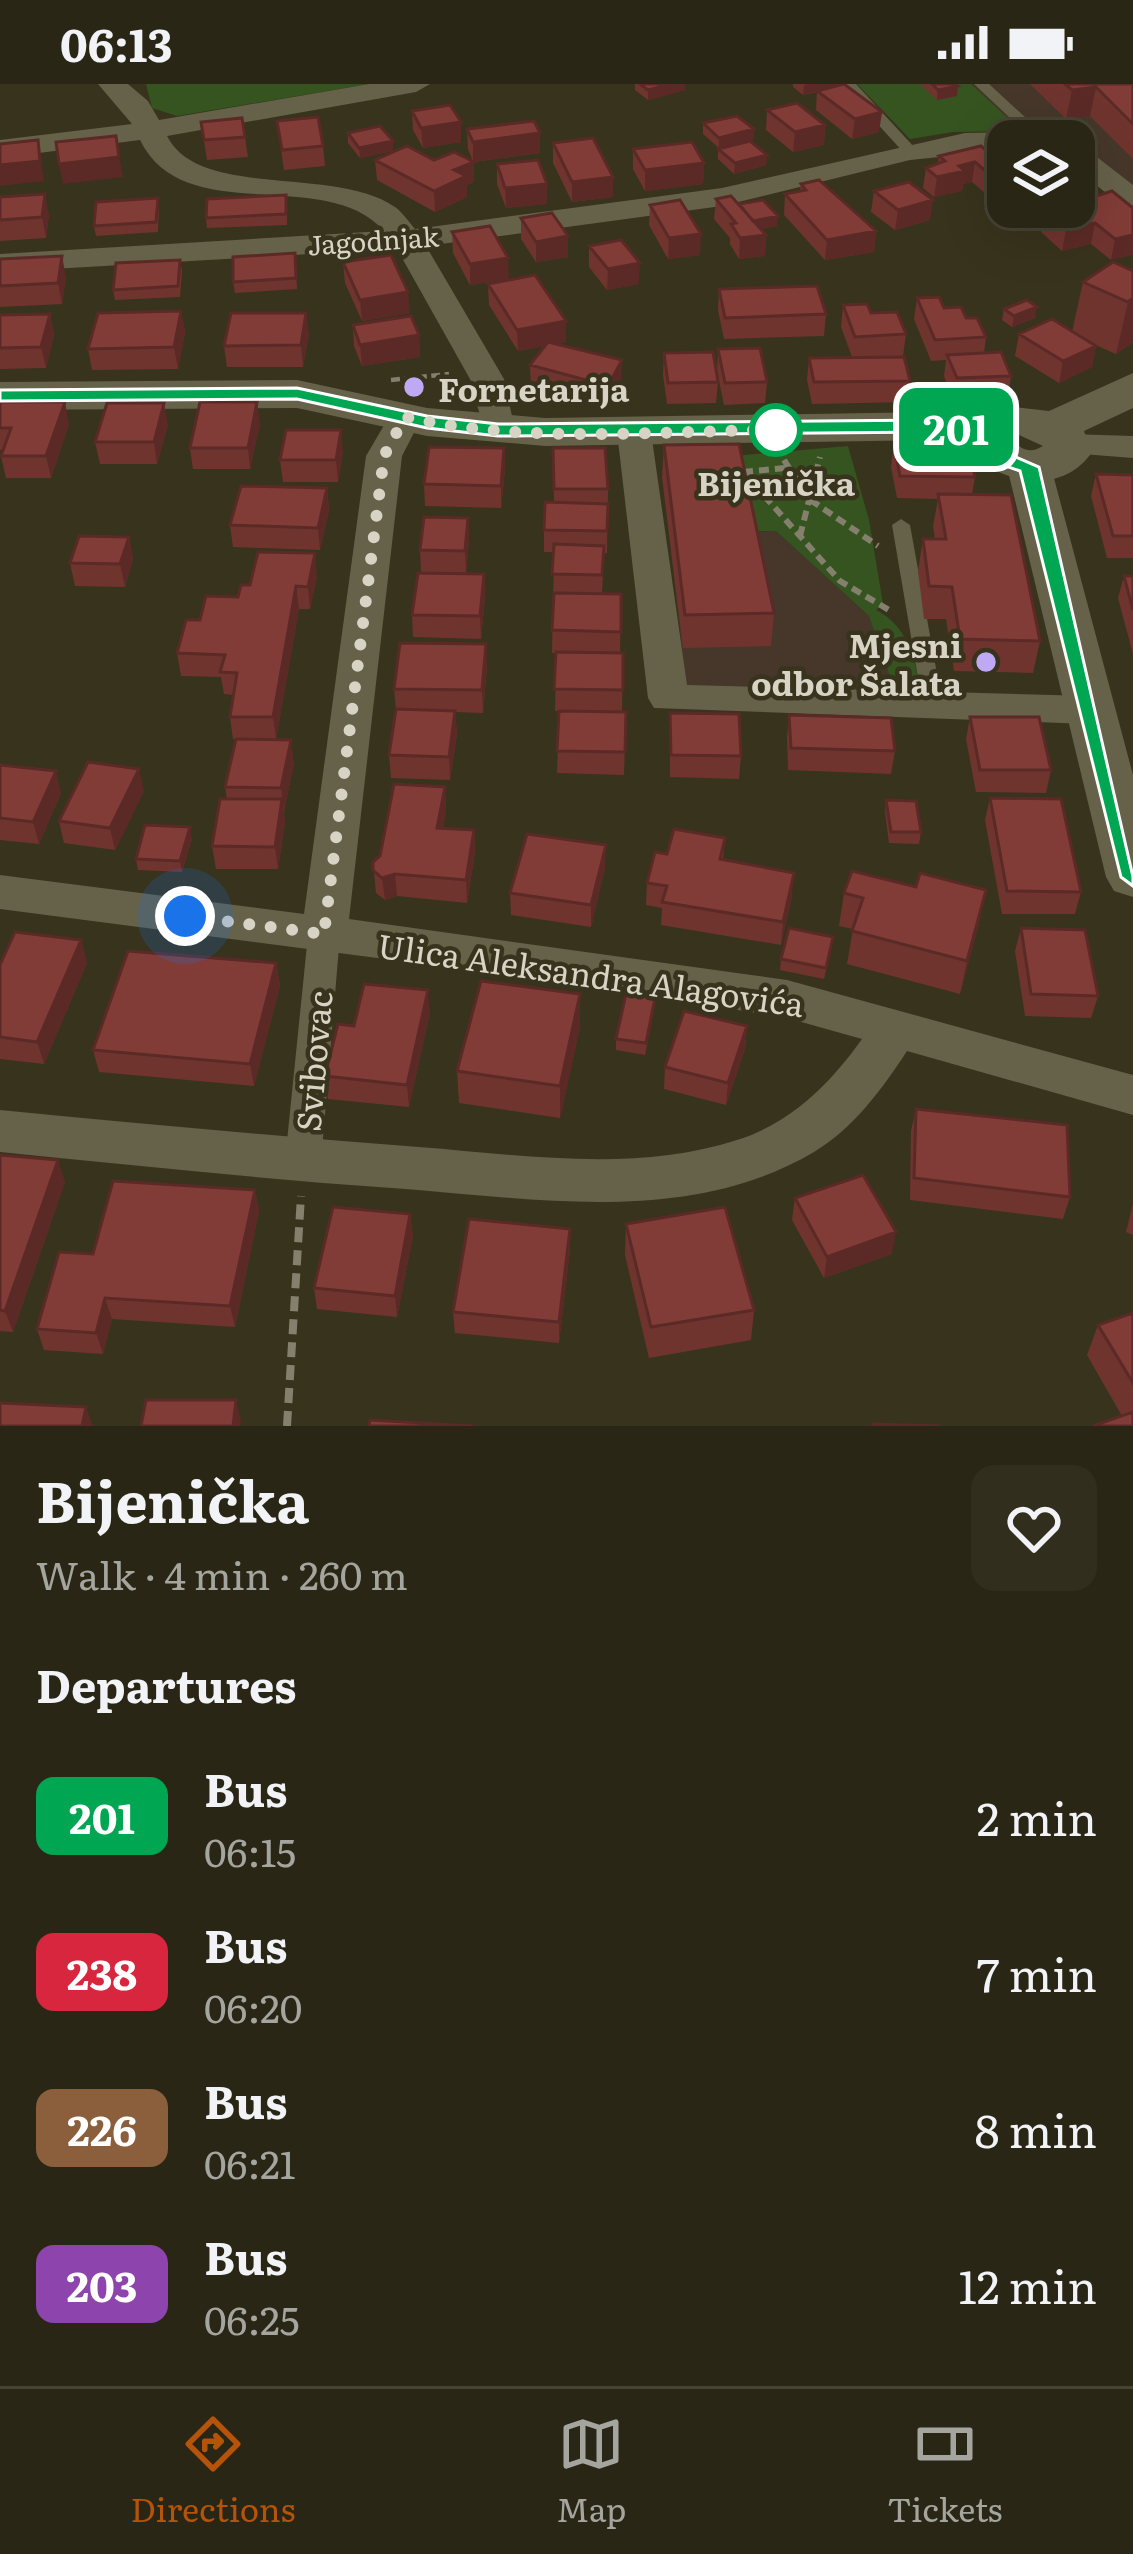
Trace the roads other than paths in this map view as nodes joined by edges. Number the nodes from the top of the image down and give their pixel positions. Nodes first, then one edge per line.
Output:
1 (112, 84) edge
2 (416, 84) edge
3 (848, 84) edge
4 (981, 84) edge
5 (1020, 120) edge
6 (152, 130) junction
7 (987, 142) edge
8 (0, 148) edge
9 (910, 151) junction
10 (1095, 170) edge
11 (1133, 200) edge
12 (407, 238) junction
13 (0, 263) edge
14 (1133, 387) edge
15 (0, 396) edge
16 (405, 417) junction
17 (498, 430) junction
18 (634, 432) junction
19 (1049, 446) junction
20 (1133, 447) edge
21 (901, 525) dead end
22 (933, 707) junction
23 (1088, 710) junction
24 (1133, 877) edge
25 (0, 892) edge
26 (324, 934) junction
27 (897, 1027) junction
28 (1123, 1080) edge
29 (0, 1132) edge
30 (303, 1161) junction

1 - 6 street
2 - 6 street
3 - 9 lane
4 - 5 lane
6 - 8 street
6 - 12 street
7 - 9 street, Jagodnjak
9 - 12 street, Jagodnjak
10 - 11 street
12 - 13 street, Jagodnjak
12 - 17 street
14 - 19 main road
15 - 16 main road
16 - 17 main road
16 - 26 street, Svibovac
17 - 18 main road
18 - 19 main road
18 - 22 street
19 - 20 street
19 - 23 street
21 - 22 lane
22 - 23 street
23 - 24 street
25 - 26 street, Ulica Aleksandra Alagovića
26 - 27 street, Ulica Aleksandra Alagovića
26 - 30 street, Svibovac
27 - 28 street, Ulica Aleksandra Alagovića
27 - 30 street
29 - 30 street

